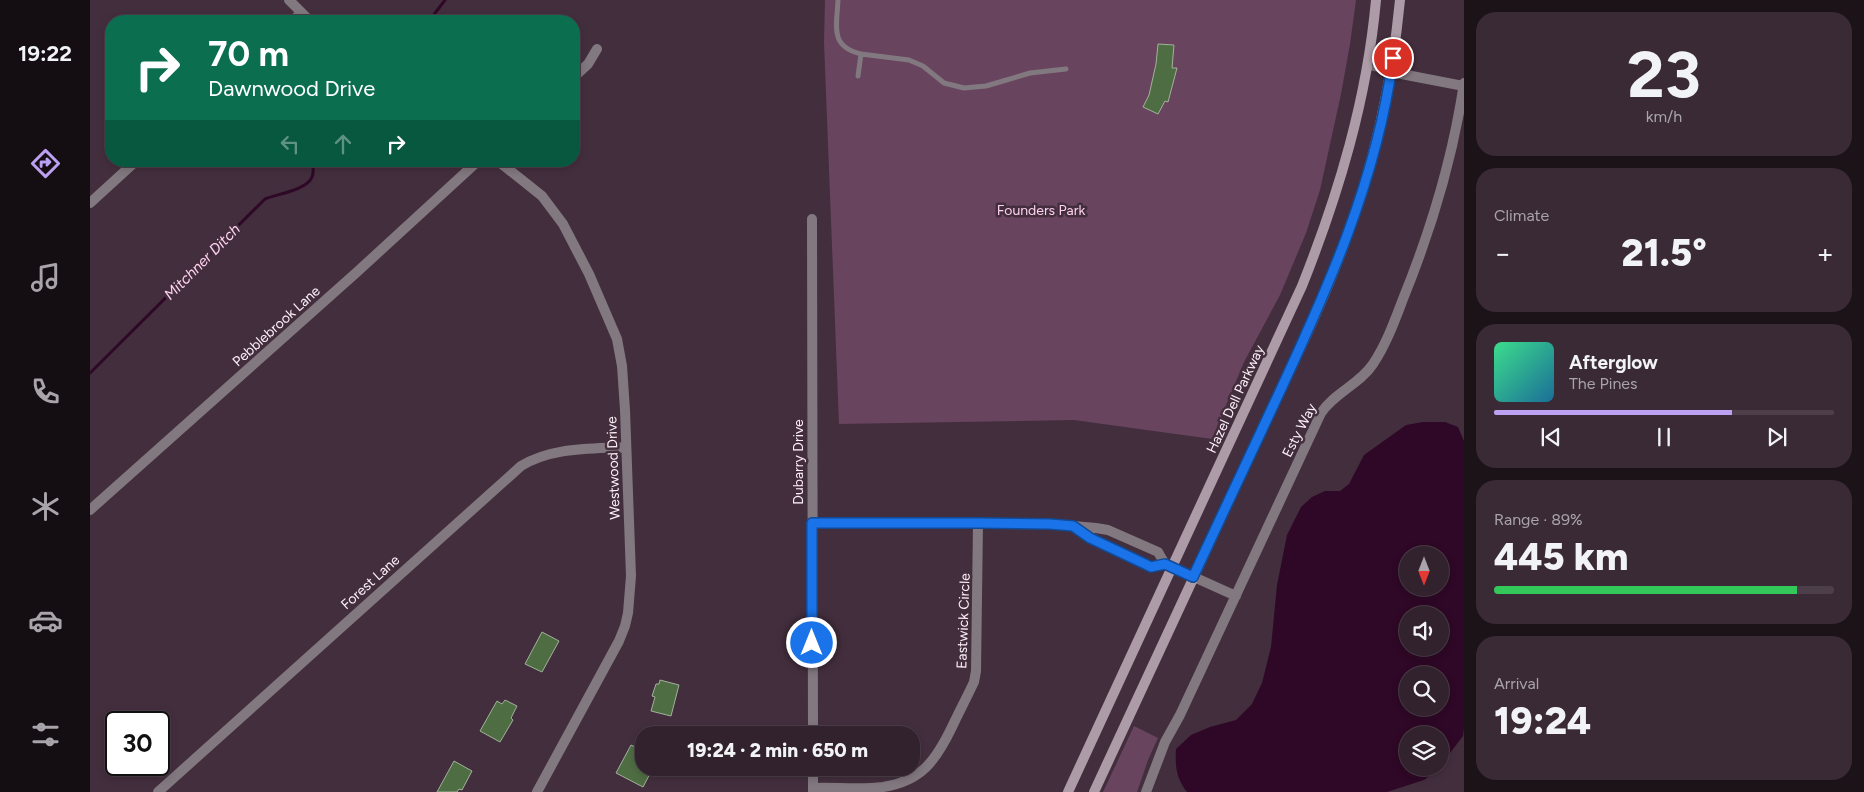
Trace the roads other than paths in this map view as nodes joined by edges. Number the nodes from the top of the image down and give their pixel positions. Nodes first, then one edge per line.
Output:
1 (289, 0) edge
2 (838, 0) edge
3 (1376, 0) edge
4 (1400, 0) edge
5 (302, 13) joint
6 (300, 15) edge
7 (598, 48) dead end
8 (861, 54) junction
9 (1367, 67) junction
10 (1066, 69) dead end
11 (580, 71) edge
12 (1391, 72) junction
13 (858, 76) dead end
14 (1464, 85) edge
15 (129, 167) edge
16 (471, 167) edge
17 (506, 167) edge
18 (90, 203) edge
19 (812, 219) dead end
20 (626, 447) junction
21 (90, 510) edge
22 (812, 523) junction
23 (978, 523) junction
24 (1073, 526) junction
25 (1168, 565) junction
26 (1193, 577) junction
27 (1236, 596) junction
28 (813, 726) edge
29 (813, 776) edge
30 (813, 790) edge
31 (158, 792) edge
32 (537, 792) edge
33 (1068, 792) edge
34 (1094, 792) edge
35 (1146, 792) edge

1 - 5 street
2 - 8 lane
3 - 9 main road, Hazel Dell Parkway
4 - 12 main road
5 - 6 street
7 - 11 street
8 - 10 lane
8 - 13 lane
9 - 12 lane
9 - 25 main road, Hazel Dell Parkway
12 - 14 street
12 - 26 main road
14 - 27 street, Esty Way
15 - 18 street
16 - 21 street, Pebblebrook Lane
17 - 20 street, Westwood Drive
19 - 22 street, Dubarry Drive
20 - 31 street, Forest Lane
20 - 32 street, Westwood Drive
22 - 23 street
22 - 28 street, Dubarry Drive
23 - 24 street
23 - 30 street, Eastwick Circle
24 - 25 street
24 - 25 street
25 - 26 street
25 - 33 main road, Hazel Dell Parkway
26 - 27 street
26 - 34 main road
27 - 35 street, Esty Way
29 - 30 street

